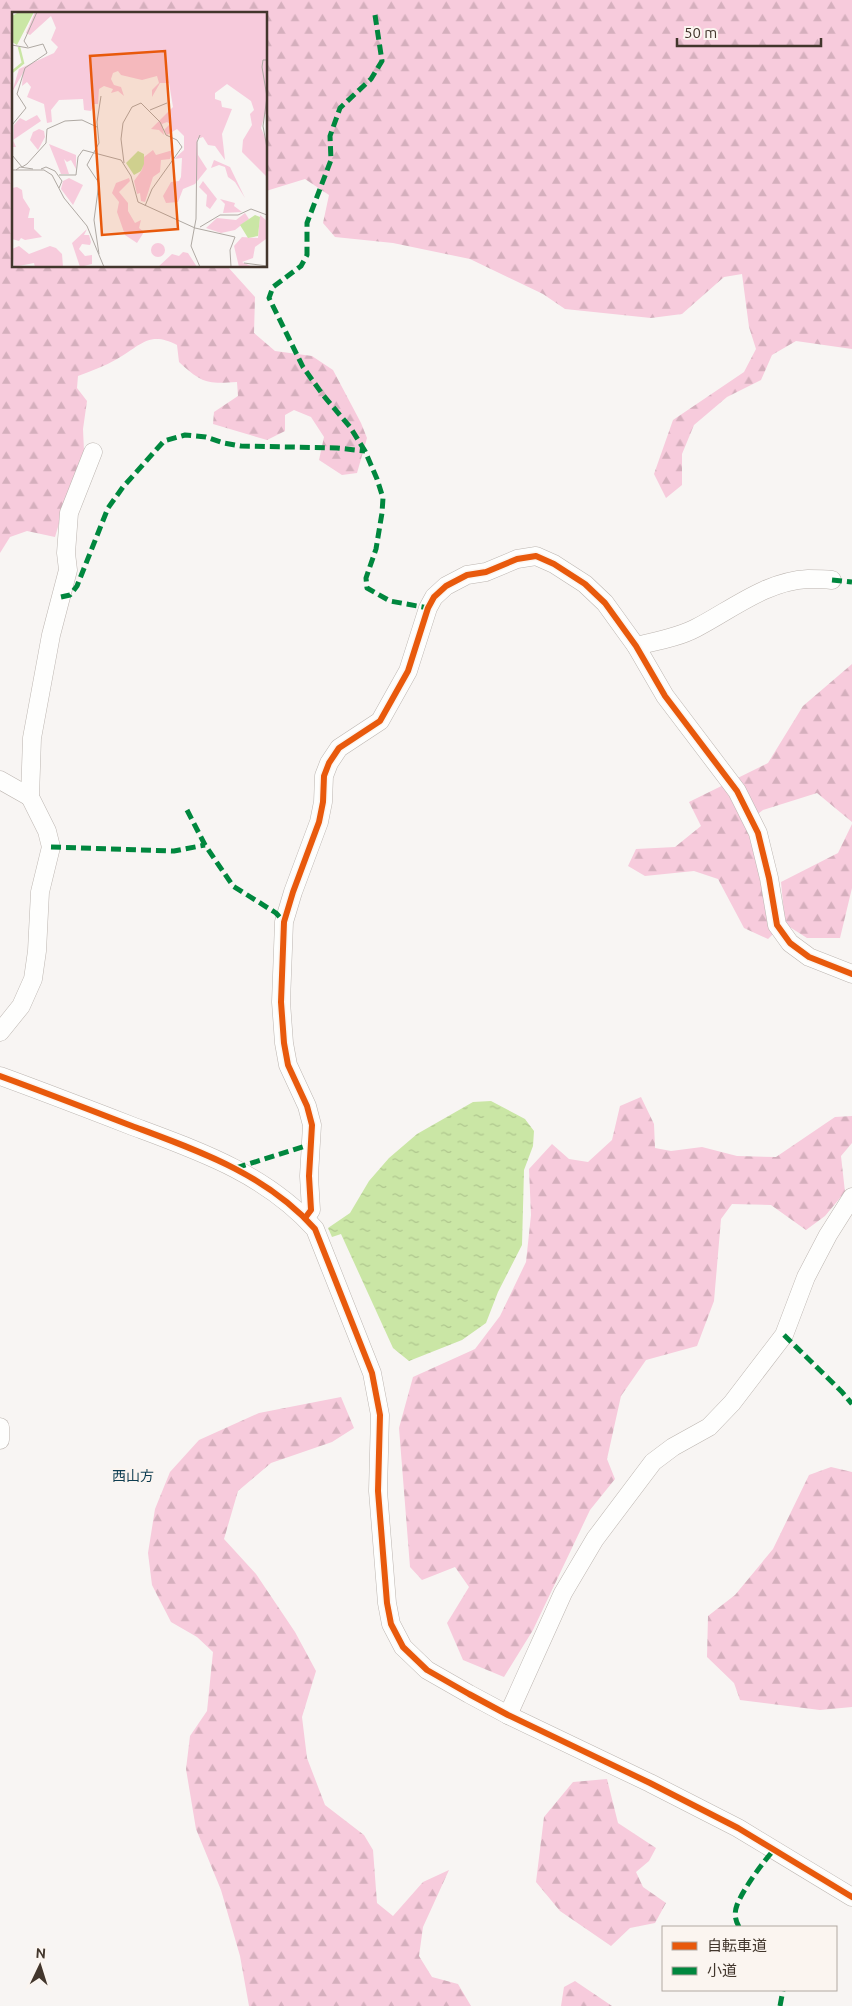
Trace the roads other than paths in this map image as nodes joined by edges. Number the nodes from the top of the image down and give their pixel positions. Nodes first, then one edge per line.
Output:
1 (94, 452) dead end
2 (832, 580) dead end
3 (636, 646) junction
4 (0, 780) edge
5 (30, 797) junction
6 (852, 974) edge
7 (0, 1032) edge
8 (0, 1076) edge
9 (852, 1197) edge
10 (310, 1224) junction
11 (0, 1427) edge
12 (0, 1440) edge
13 (508, 1715) junction
14 (852, 1897) edge

1 - 5 street
2 - 3 street
3 - 6 street
3 - 10 street
4 - 5 street
5 - 7 street
8 - 10 street
9 - 13 street
10 - 13 street
11 - 12 street
13 - 14 street

